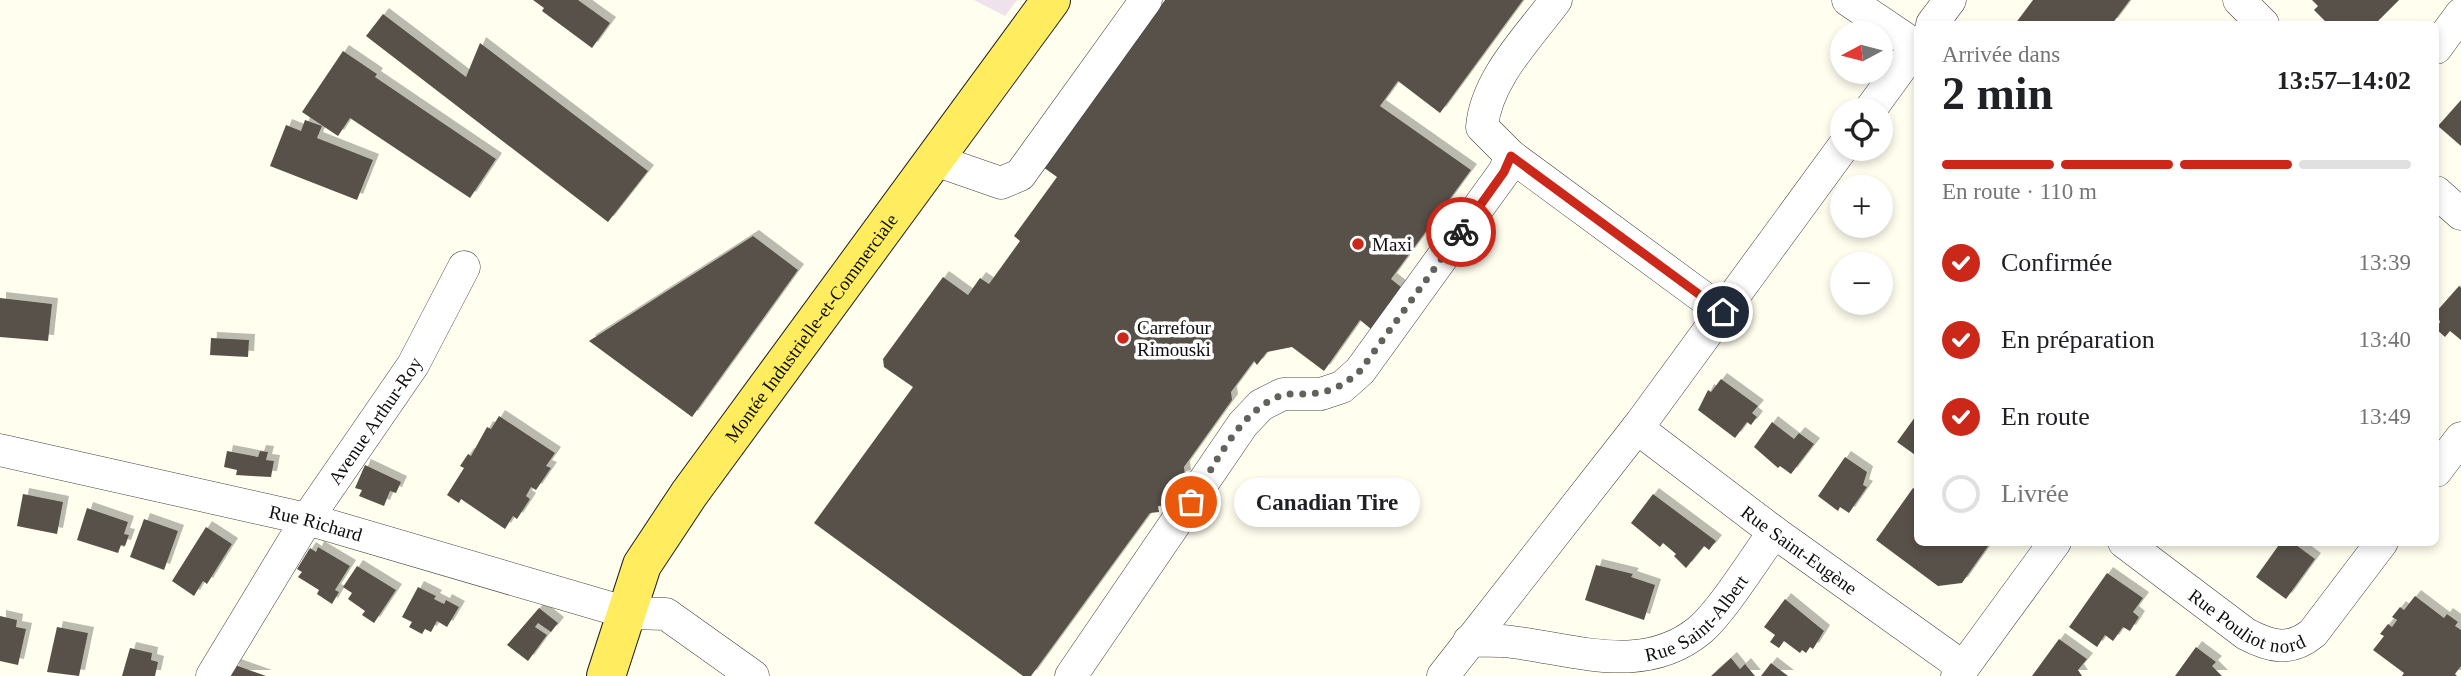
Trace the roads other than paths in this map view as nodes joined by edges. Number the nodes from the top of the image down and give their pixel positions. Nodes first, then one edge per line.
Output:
1 (1051, 0) edge
2 (1146, 0) edge
3 (1556, 0) edge
4 (1848, 0) edge
5 (1950, 0) edge
6 (2239, 0) edge
7 (2461, 14) edge
8 (1935, 21) edge
9 (2260, 21) edge
10 (1914, 34) edge
11 (2439, 44) edge
12 (1914, 49) edge
13 (1879, 98) edge
14 (1511, 156) junction
15 (932, 159) junction
16 (1833, 161) edge
17 (2439, 195) edge
18 (2461, 214) edge
19 (464, 267) dead end
20 (1723, 312) junction
21 (1637, 428) junction
22 (2461, 438) edge
23 (0, 450) edge
24 (2439, 467) edge
25 (307, 519) junction
26 (1774, 532) junction
27 (2053, 546) edge
28 (2129, 546) edge
29 (2379, 546) edge
30 (628, 613) junction
31 (1469, 641) junction
32 (1960, 672) edge
33 (212, 676) edge
34 (606, 676) edge
35 (752, 676) edge
36 (1071, 676) edge
37 (1443, 676) edge

1 - 15 main road, Montée Industrielle-et-Commerciale
2 - 15 street
3 - 14 street
4 - 10 street
5 - 8 street
6 - 9 street
7 - 11 street
12 - 13 street
14 - 20 street
14 - 36 street
15 - 30 main road, Montée Industrielle-et-Commerciale
16 - 20 street
17 - 18 street
19 - 25 street, Avenue Arthur-Roy
20 - 21 street
21 - 26 street, Rue Saint-Eugène
21 - 31 street
22 - 24 street
23 - 25 street, Rue Richard
25 - 30 street, Rue Richard
25 - 33 street, Avenue Arthur-Roy
26 - 31 street, Rue Saint-Albert
26 - 32 street, Rue Saint-Eugène
27 - 32 street
28 - 29 street, Rue Pouliot nord
30 - 34 main road, Montée Industrielle-et-Commerciale
30 - 35 street, Rue Richard
31 - 37 street

